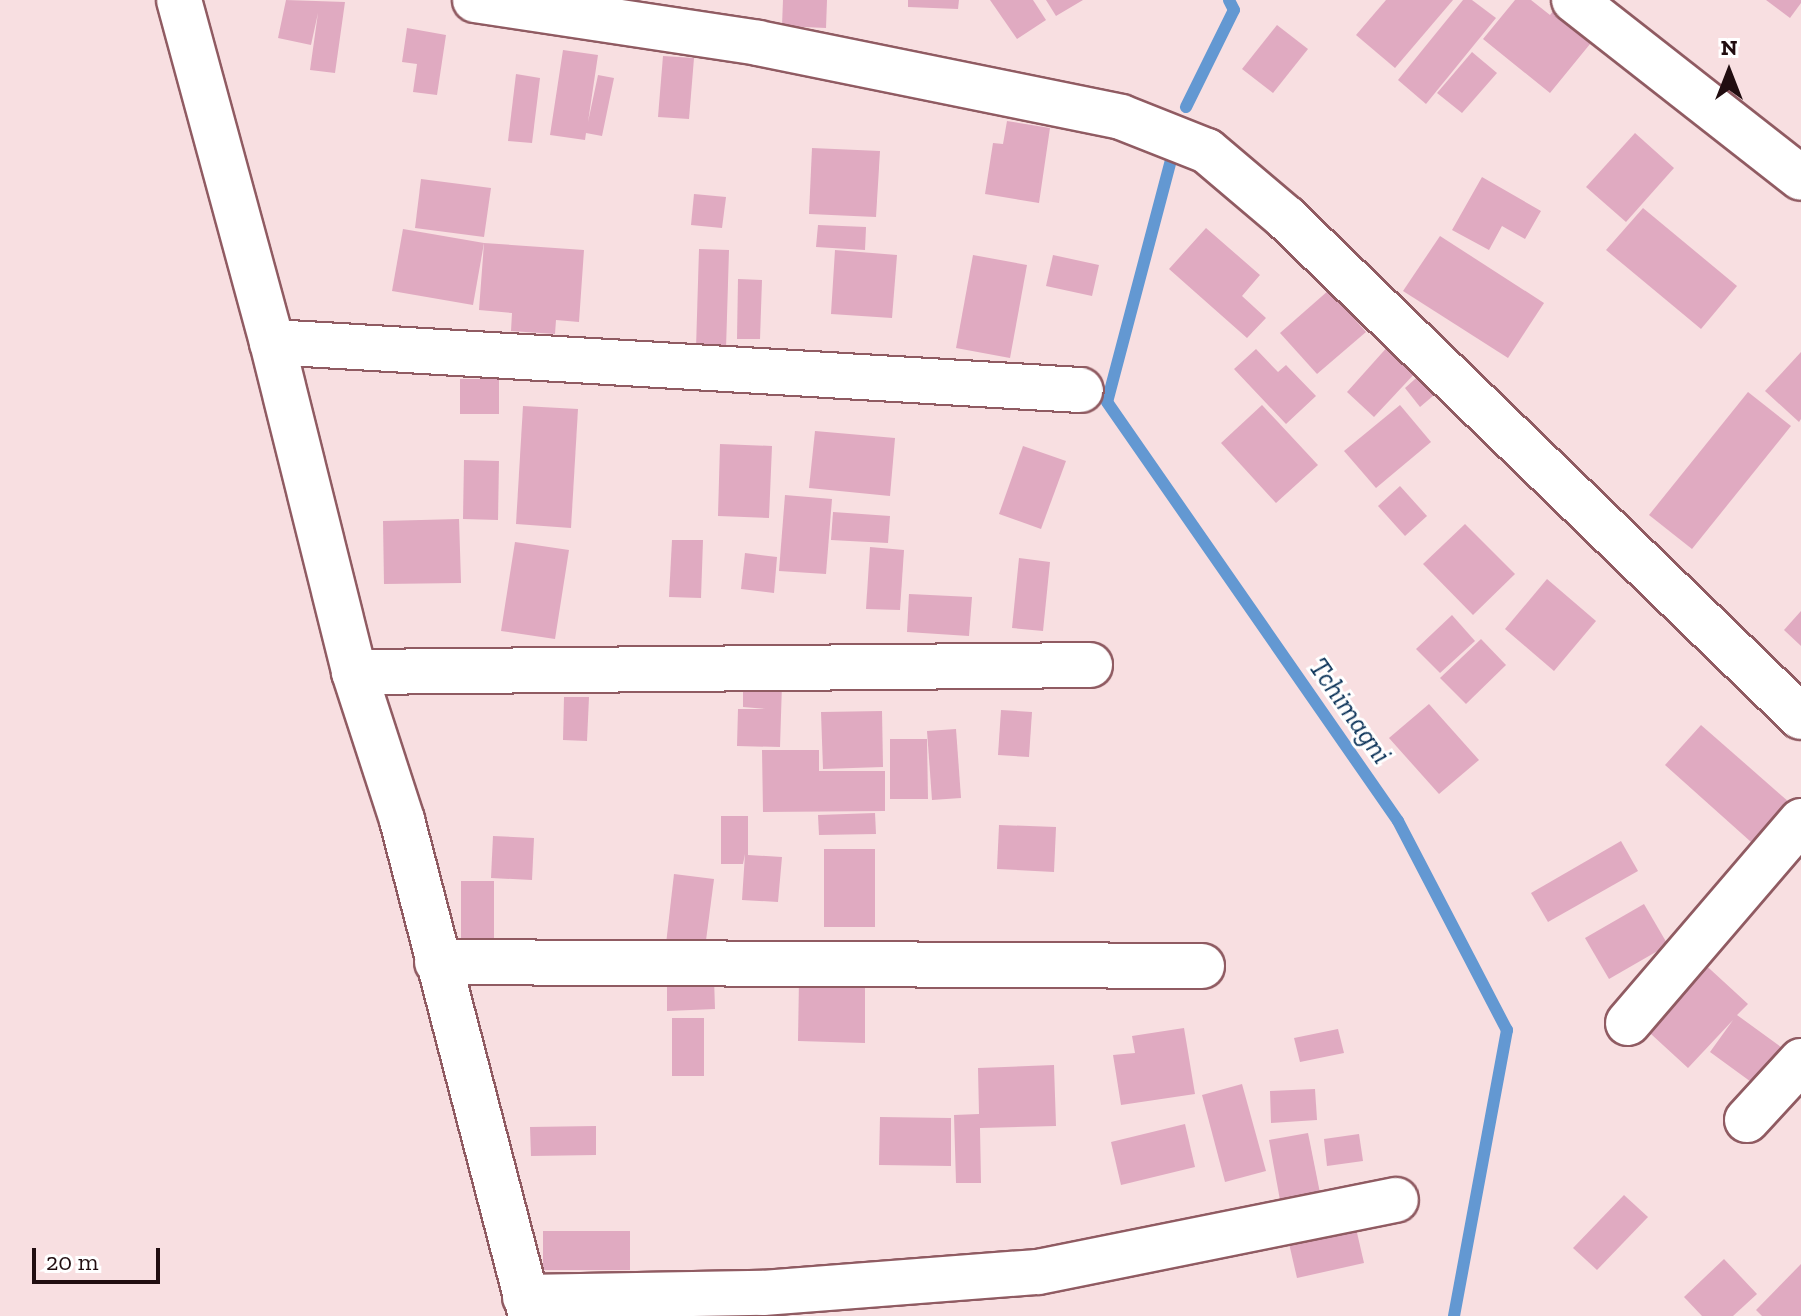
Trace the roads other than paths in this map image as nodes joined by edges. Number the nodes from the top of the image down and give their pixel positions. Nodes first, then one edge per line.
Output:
1 (179, 0) edge
2 (475, 0) edge
3 (1574, 0) edge
4 (1801, 178) edge
5 (272, 342) junction
6 (1081, 390) dead end
7 (1090, 665) dead end
8 (354, 672) junction
9 (1801, 717) edge
10 (1801, 821) edge
11 (437, 962) junction
12 (1202, 966) dead end
13 (1628, 1023) dead end
14 (1801, 1061) edge
15 (1747, 1120) dead end
16 (1396, 1200) dead end
17 (528, 1306) edge

1 - 5 street
2 - 9 street
3 - 4 street
5 - 6 street
5 - 8 street
7 - 8 street
8 - 11 street
10 - 13 street
11 - 12 street
11 - 17 street
14 - 15 street
16 - 17 street

